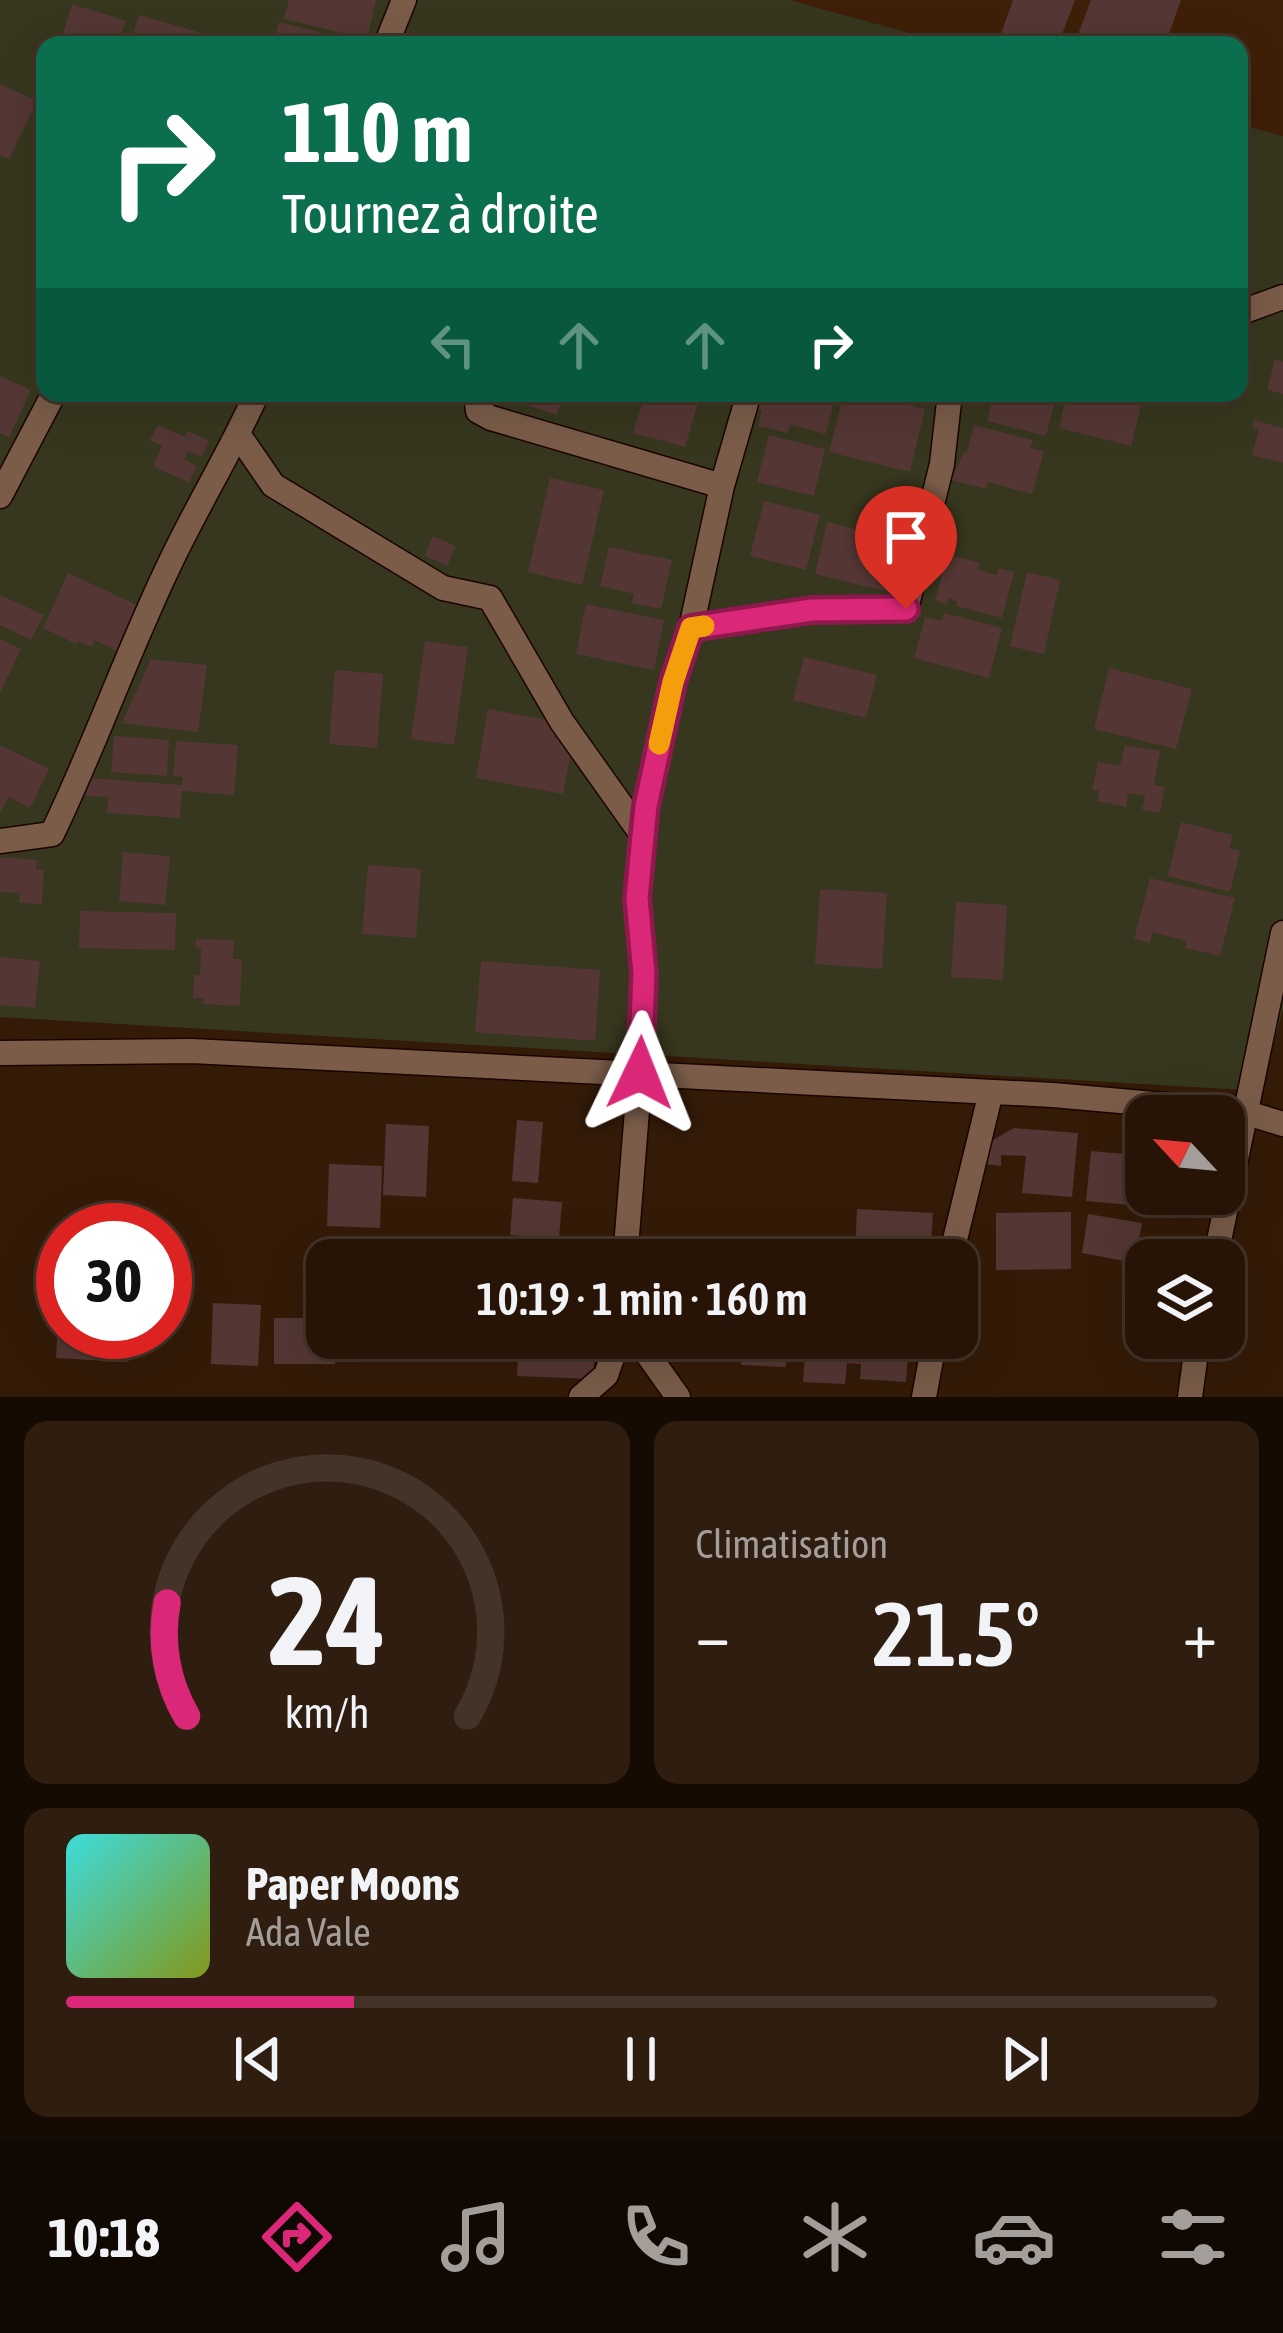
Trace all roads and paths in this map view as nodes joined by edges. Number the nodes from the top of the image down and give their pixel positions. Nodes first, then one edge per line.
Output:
1 (404, 0) edge
2 (390, 36) edge
3 (1283, 297) edge
4 (1248, 311) edge
5 (48, 402) edge
6 (252, 402) edge
7 (477, 402) edge
8 (746, 402) edge
9 (949, 402) edge
10 (238, 434) junction
11 (722, 486) junction
12 (0, 496) edge
13 (691, 628) junction
14 (643, 836) junction
15 (0, 841) edge
16 (1283, 933) edge
17 (0, 1053) edge
18 (640, 1073) junction
19 (991, 1092) junction
20 (1125, 1103) edge
21 (1245, 1107) edge
22 (1245, 1112) edge
23 (1283, 1124) edge
24 (627, 1239) edge
25 (955, 1239) edge
26 (612, 1359) edge
27 (651, 1359) edge
28 (931, 1359) edge
29 (1195, 1359) edge
30 (581, 1397) edge
31 (678, 1397) edge
32 (924, 1397) edge
33 (1190, 1397) edge

1 - 2 street
3 - 4 street
5 - 12 street
6 - 10 street
7 - 11 street
8 - 11 street
9 - 13 street
10 - 14 street
10 - 15 street
11 - 13 street
13 - 14 street
14 - 18 street
16 - 21 street
17 - 18 street
18 - 19 street
18 - 24 street
19 - 20 street
19 - 25 street
22 - 23 street
26 - 30 street
27 - 31 street
28 - 32 street
29 - 33 street

